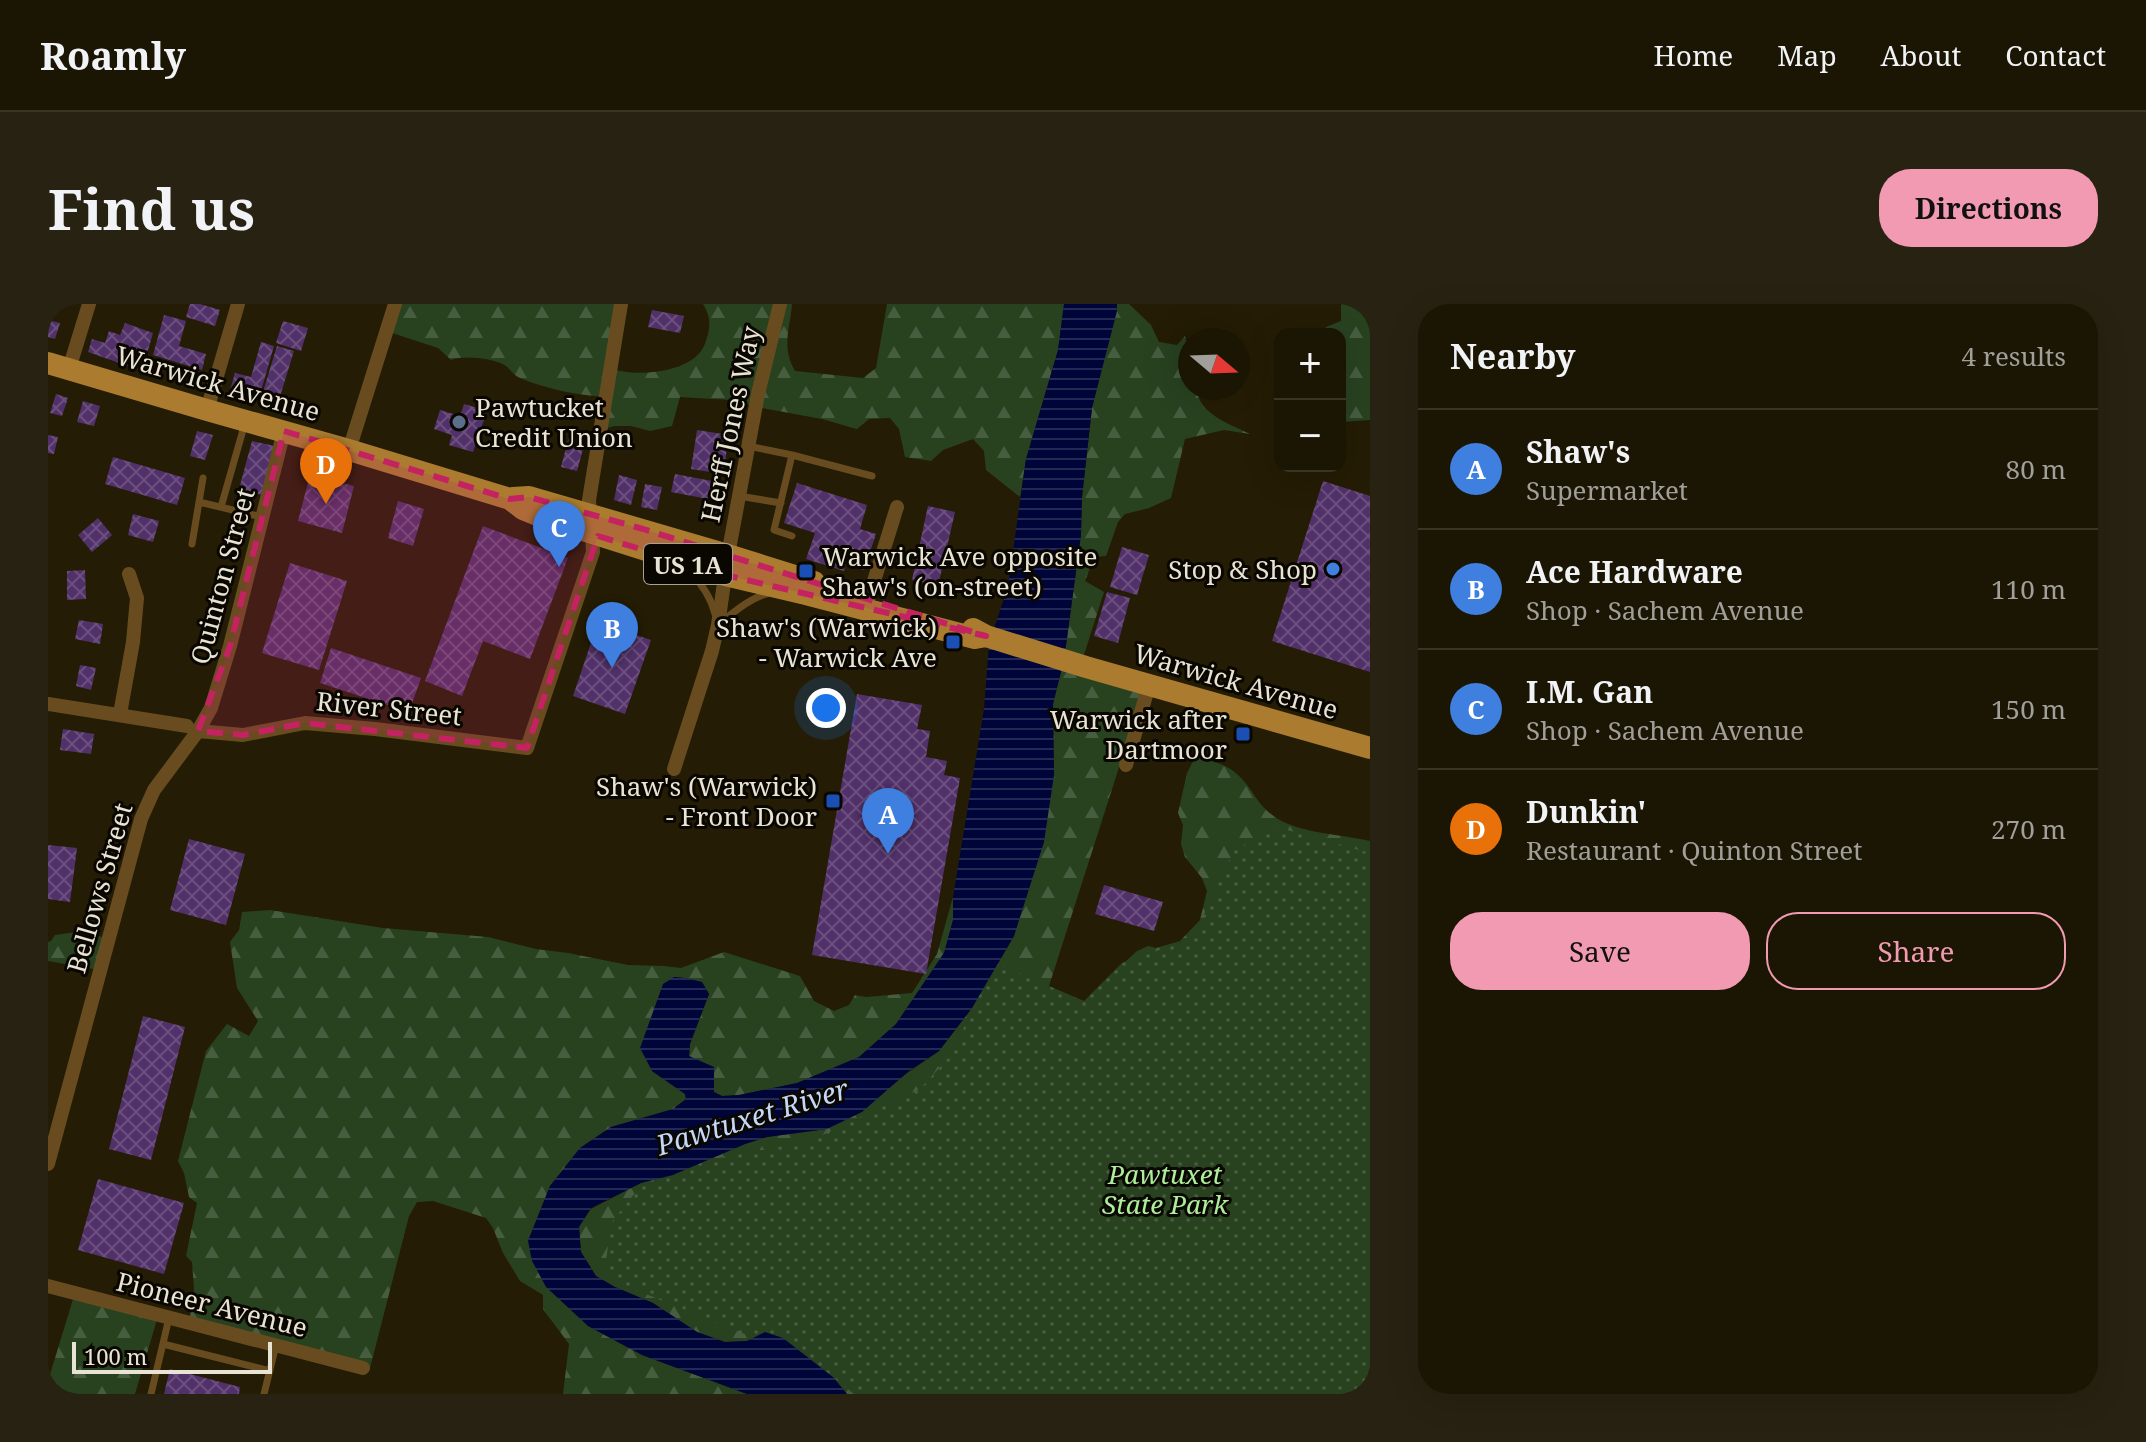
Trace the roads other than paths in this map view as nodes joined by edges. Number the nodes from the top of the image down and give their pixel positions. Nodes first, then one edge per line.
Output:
1 (89, 304) edge
2 (238, 304) edge
3 (395, 304) edge
4 (621, 304) edge
5 (780, 304) edge
6 (58, 366) edge
7 (207, 410) junction
8 (246, 421) junction
9 (284, 431) junction
10 (748, 446) junction
11 (349, 450) junction
12 (792, 455) junction
13 (872, 476) dead end
14 (203, 478) dead end
15 (739, 496) junction
16 (199, 502) junction
17 (781, 503) junction
18 (221, 507) junction
19 (897, 507) dead end
20 (262, 517) junction
21 (591, 524) junction
22 (792, 536) dead end
23 (192, 544) dead end
24 (679, 561) junction
25 (726, 565) junction
26 (129, 574) dead end
27 (785, 589) junction
28 (869, 597) junction
29 (718, 625) junction
30 (988, 637) junction
31 (1149, 685) junction
32 (48, 704) edge
33 (120, 714) junction
34 (192, 728) junction
35 (1370, 748) edge
36 (1126, 765) dead end
37 (674, 769) dead end
38 (48, 1164) edge
39 (48, 1286) edge
40 (169, 1318) junction
41 (163, 1344) junction
42 (276, 1345) junction
43 (363, 1368) dead end
44 (270, 1371) junction
45 (151, 1394) edge
46 (264, 1394) edge

1 - 6 street
2 - 7 street
3 - 11 street
4 - 21 street
5 - 10 street, Herff Jones Way
6 - 7 main road, Warwick Avenue / US 1A
7 - 8 main road, Warwick Avenue / US 1A
8 - 9 main road, Warwick Avenue / US 1A
8 - 18 lane
9 - 11 main road, Warwick Avenue / US 1A
9 - 20 street, Quinton Street
10 - 12 lane
10 - 15 street, Herff Jones Way
11 - 21 main road, Warwick Avenue / US 1A
12 - 13 lane
12 - 17 lane
14 - 16 lane
15 - 17 lane
15 - 25 street, Herff Jones Way
16 - 18 lane
16 - 23 lane
17 - 22 lane
18 - 20 lane
19 - 28 street
20 - 34 street, Quinton Street
21 - 24 main road, Warwick Avenue / US 1A
21 - 25 main road, Warwick Avenue / US 1A
21 - 34 street, River Street
24 - 25 main road, Warwick Avenue / US 1A
24 - 29 lane
25 - 27 main road, Warwick Avenue / US 1A
25 - 28 main road, Warwick Avenue / US 1A
25 - 29 street, Herff Jones Way
26 - 33 street
27 - 29 lane
27 - 30 main road, Warwick Avenue / US 1A
28 - 30 main road, Warwick Avenue / US 1A
29 - 37 street, Herff Jones Way
30 - 31 main road, Warwick Avenue
31 - 35 main road, Warwick Avenue
31 - 36 street
32 - 33 street, River Street
33 - 34 street, River Street
34 - 38 street, Bellows Street
39 - 40 street, Pioneer Avenue
40 - 41 lane
40 - 42 street, Pioneer Avenue
41 - 44 lane
41 - 45 lane
42 - 43 street, Pioneer Avenue
42 - 44 lane
44 - 46 lane

